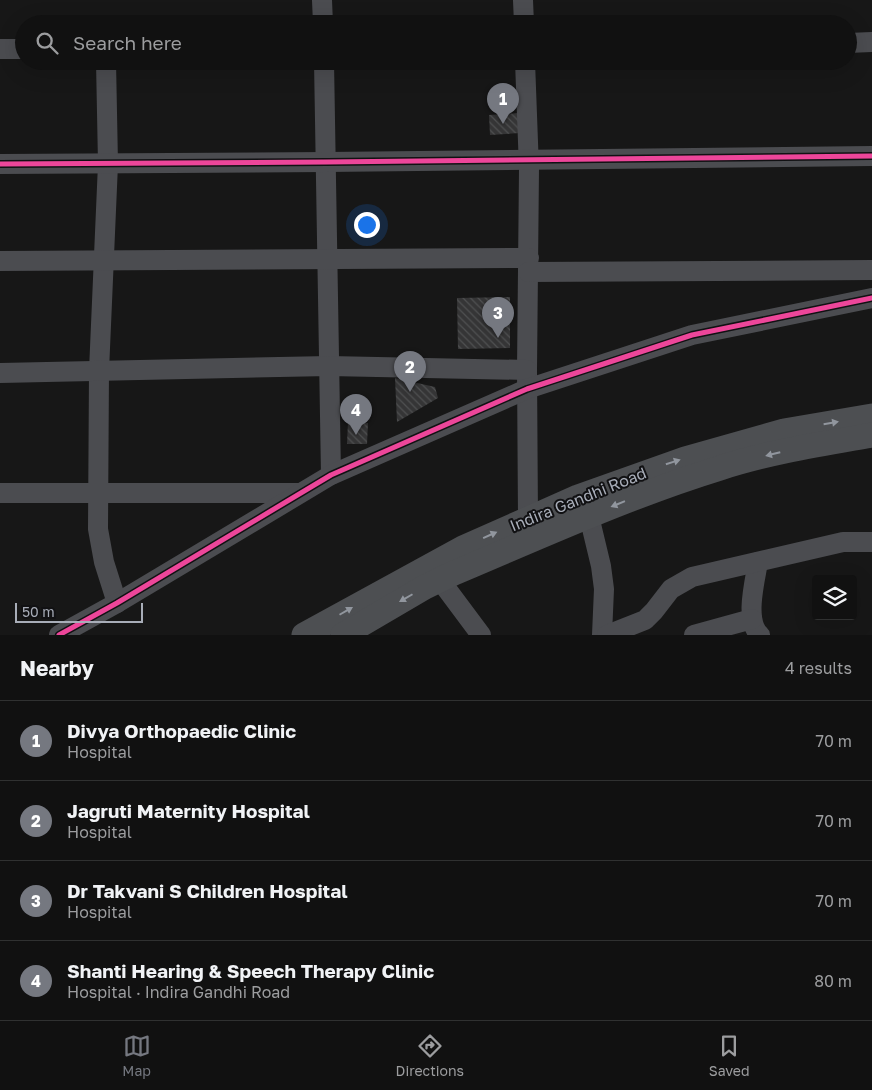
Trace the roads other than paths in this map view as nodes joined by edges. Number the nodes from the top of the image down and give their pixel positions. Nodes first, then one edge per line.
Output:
1 (322, 0) edge
2 (523, 0) edge
3 (323, 15) edge
4 (524, 15) edge
5 (872, 42) edge
6 (857, 43) edge
7 (0, 49) edge
8 (15, 49) edge
9 (106, 70) edge
10 (324, 70) edge
11 (525, 70) edge
12 (872, 156) edge
13 (528, 160) junction
14 (327, 162) junction
15 (0, 164) edge
16 (108, 164) junction
17 (328, 260) junction
18 (0, 261) edge
19 (104, 261) junction
20 (528, 265) junction
21 (872, 270) edge
22 (872, 298) edge
23 (329, 366) junction
24 (99, 371) junction
25 (0, 374) edge
26 (527, 380) junction
27 (872, 416) edge
28 (872, 435) edge
29 (330, 475) junction
30 (99, 492) junction
31 (0, 493) edge
32 (298, 494) junction
33 (589, 516) junction
34 (528, 518) junction
35 (872, 542) edge
36 (758, 562) junction
37 (440, 580) junction
38 (118, 603) junction
39 (756, 627) edge
40 (59, 635) edge
41 (304, 635) edge
42 (343, 635) edge
43 (481, 635) edge
44 (602, 635) edge
45 (607, 635) edge
46 (694, 635) edge

1 - 3 street
2 - 4 street
5 - 6 street
7 - 8 street
9 - 16 street
10 - 14 street
11 - 13 street
12 - 13 street
13 - 14 street
13 - 20 street
14 - 16 street
14 - 17 street
15 - 16 street
16 - 19 street
17 - 19 street
17 - 20 street
17 - 23 street
18 - 19 street
19 - 24 street
20 - 21 street
20 - 26 street
22 - 26 street
23 - 24 street
23 - 26 street
23 - 29 street
24 - 25 street
24 - 30 street
26 - 29 street
26 - 34 street
34 -> 27 main road, Indira Gandhi Road
28 -> 33 main road, Indira Gandhi Road
29 - 32 street
30 - 31 street
30 - 32 street
30 - 38 street
32 - 38 street
33 - 37 main road, Indira Gandhi Road
33 - 44 street
41 -> 34 main road, Indira Gandhi Road
35 - 36 street
36 - 39 street
36 - 45 street
37 -> 42 main road, Indira Gandhi Road
37 - 43 street
38 - 40 street
39 - 46 street

